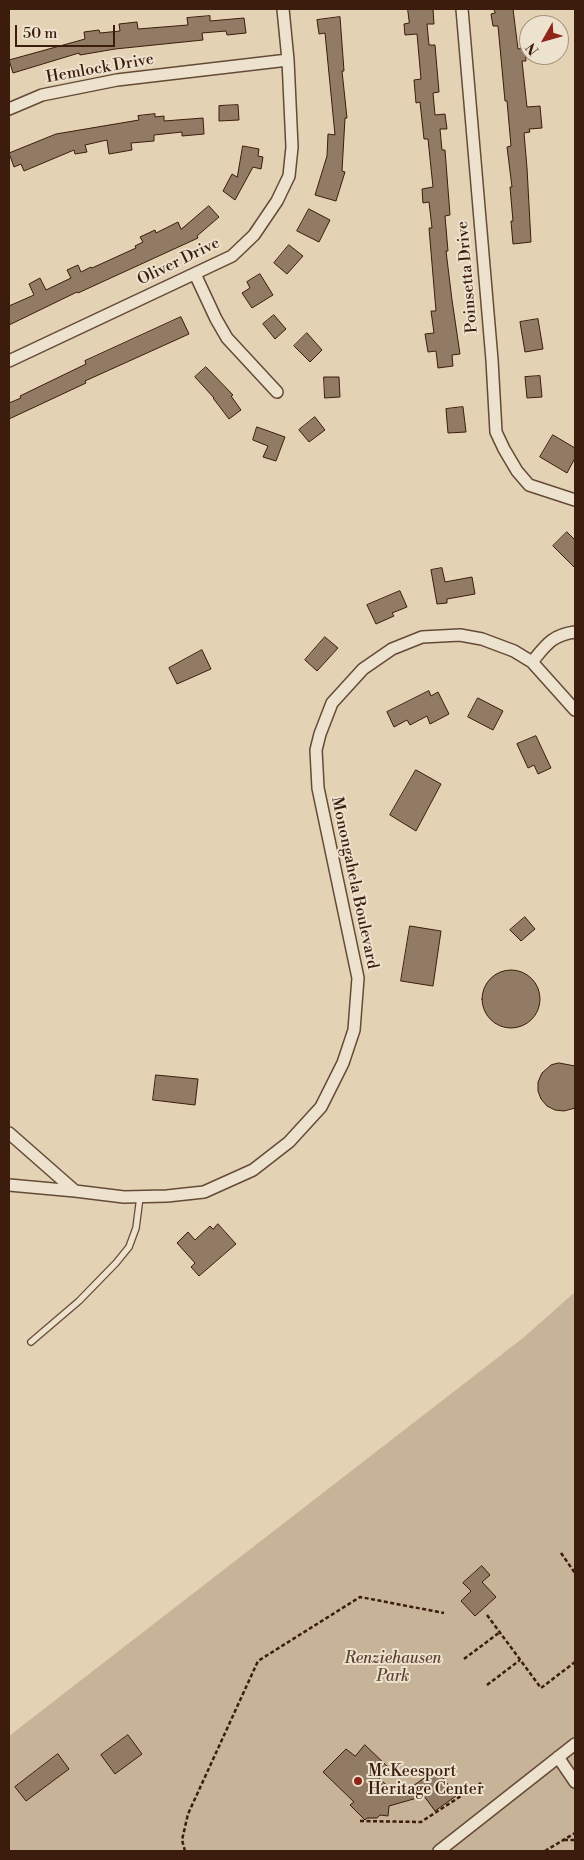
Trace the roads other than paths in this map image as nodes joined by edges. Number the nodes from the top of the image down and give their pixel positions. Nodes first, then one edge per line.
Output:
1 (283, 9) edge
2 (462, 9) edge
3 (288, 60) junction
4 (9, 109) edge
5 (195, 274) junction
6 (9, 361) edge
7 (277, 392) dead end
8 (575, 500) edge
9 (575, 632) edge
10 (532, 662) junction
11 (575, 710) edge
12 (9, 1133) edge
13 (9, 1185) edge
14 (76, 1190) junction
15 (140, 1197) junction
16 (31, 1342) dead end
17 (575, 1744) edge
18 (558, 1757) junction
19 (575, 1782) edge
20 (439, 1851) edge

1 - 3 street, Oliver Drive
2 - 8 street, Poinsetta Drive
3 - 4 street, Hemlock Drive
3 - 5 street, Oliver Drive
5 - 6 street, Oliver Drive
5 - 7 street
9 - 10 street
10 - 11 street, Monongahela Boulevard
10 - 15 street, Monongahela Boulevard
12 - 14 street
13 - 14 street, Monongahela Boulevard
14 - 15 street, Monongahela Boulevard
15 - 16 lane
17 - 18 street
18 - 19 street
18 - 20 street

